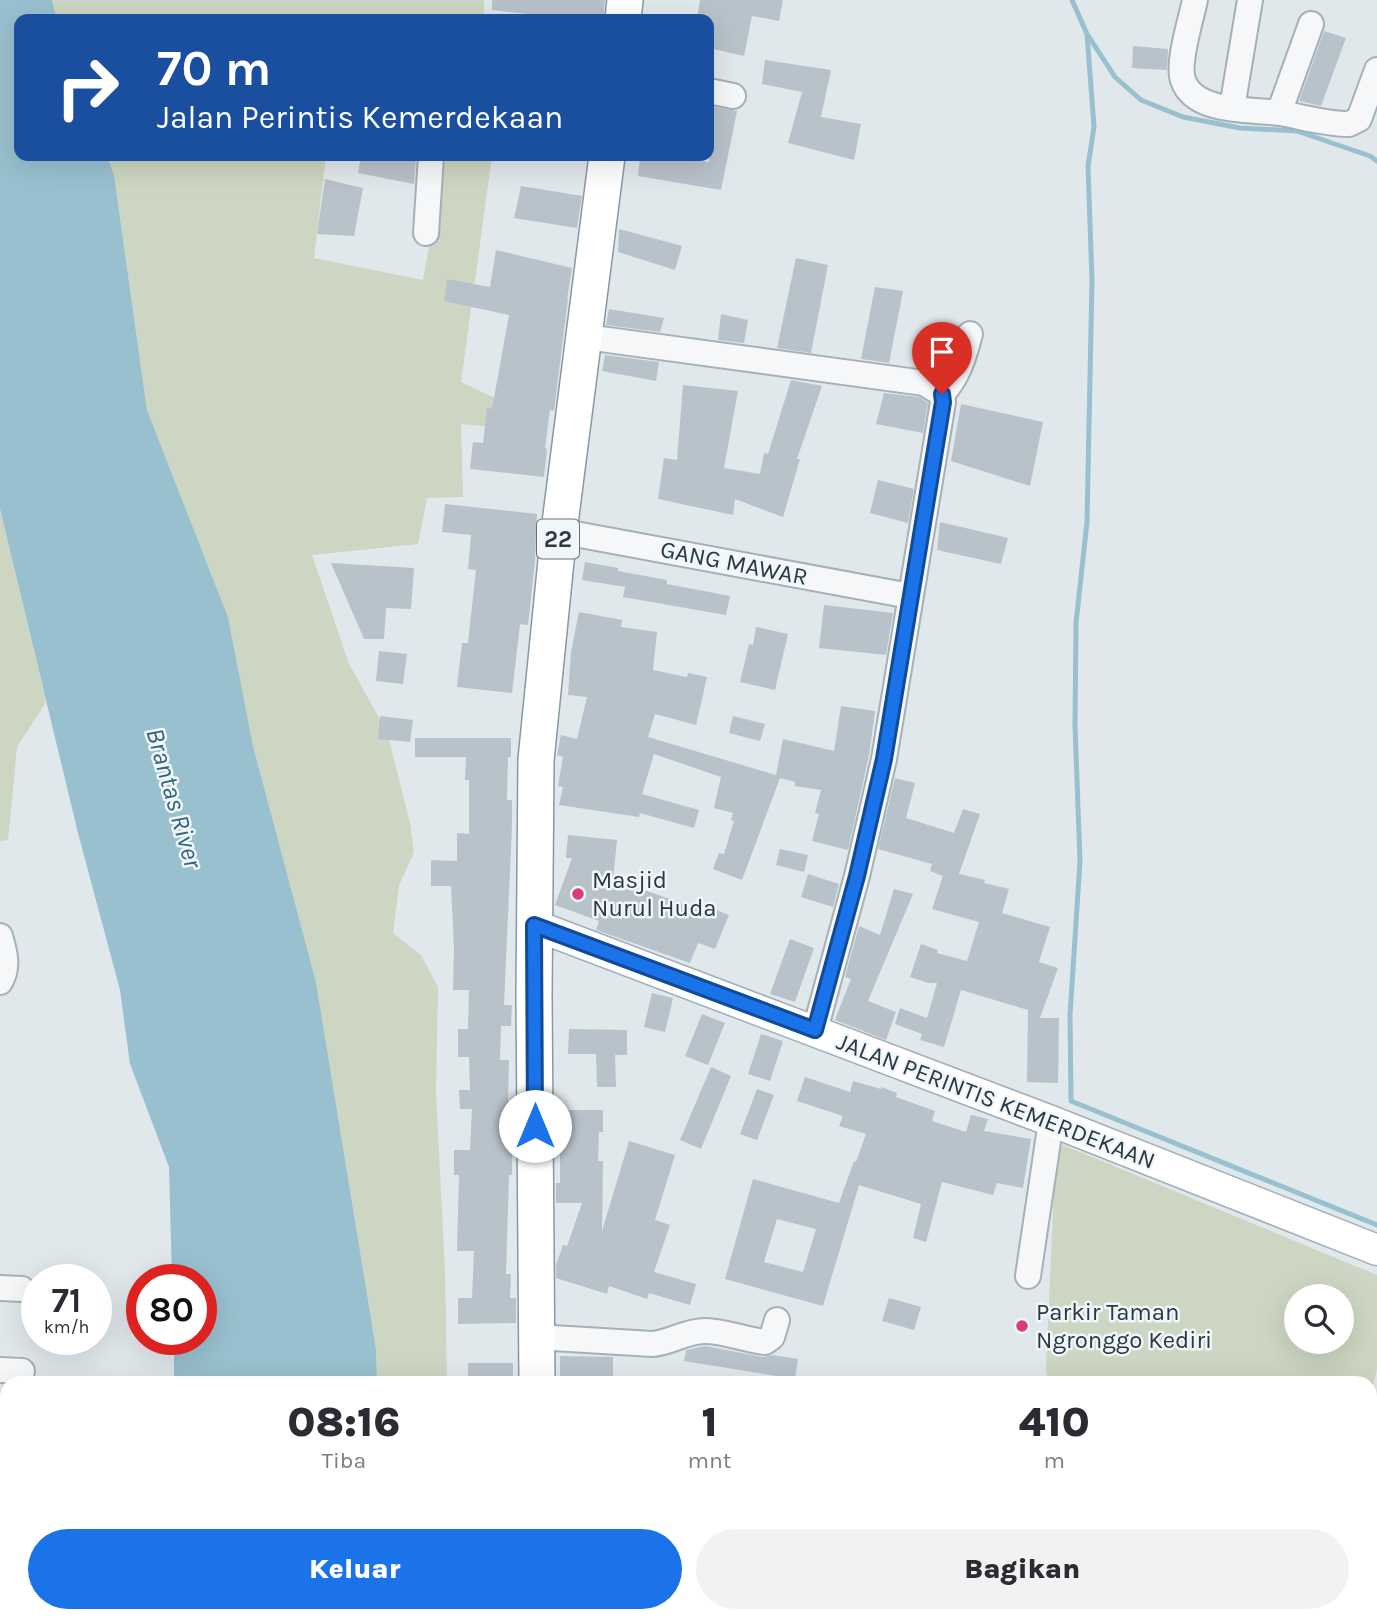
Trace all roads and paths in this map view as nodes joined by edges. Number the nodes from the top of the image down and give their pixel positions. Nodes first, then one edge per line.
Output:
1 (1250, 0) edge
2 (1195, 1) edge
3 (1311, 24) dead end
4 (1377, 69) edge
5 (1232, 108) junction
6 (1279, 113) junction
7 (431, 161) edge
8 (606, 161) edge
9 (426, 233) dead end
10 (970, 334) dead end
11 (586, 337) junction
12 (942, 394) junction
13 (559, 531) junction
14 (910, 596) junction
15 (534, 925) junction
16 (0, 936) edge
17 (0, 982) edge
18 (815, 1030) junction
19 (1051, 1121) junction
20 (1377, 1250) edge
21 (1028, 1276) dead end
22 (777, 1320) dead end
23 (536, 1337) junction
24 (537, 1376) edge

1 - 5 street
2 - 5 street
3 - 6 street
4 - 6 street
5 - 6 street
7 - 9 street
8 - 11 highway, 22
10 - 12 street
11 - 12 street
11 - 13 highway, 22
12 - 14 street
13 - 14 street, GANG MAWAR
13 - 15 highway, 22
14 - 18 street
15 - 18 main road, JALAN PERINTIS KEMERDEKAAN
15 - 23 highway, 22
16 - 17 street
18 - 19 main road, JALAN PERINTIS KEMERDEKAAN
19 - 20 main road, JALAN PERINTIS KEMERDEKAAN
19 - 21 street
22 - 23 street
23 - 24 highway, 22

